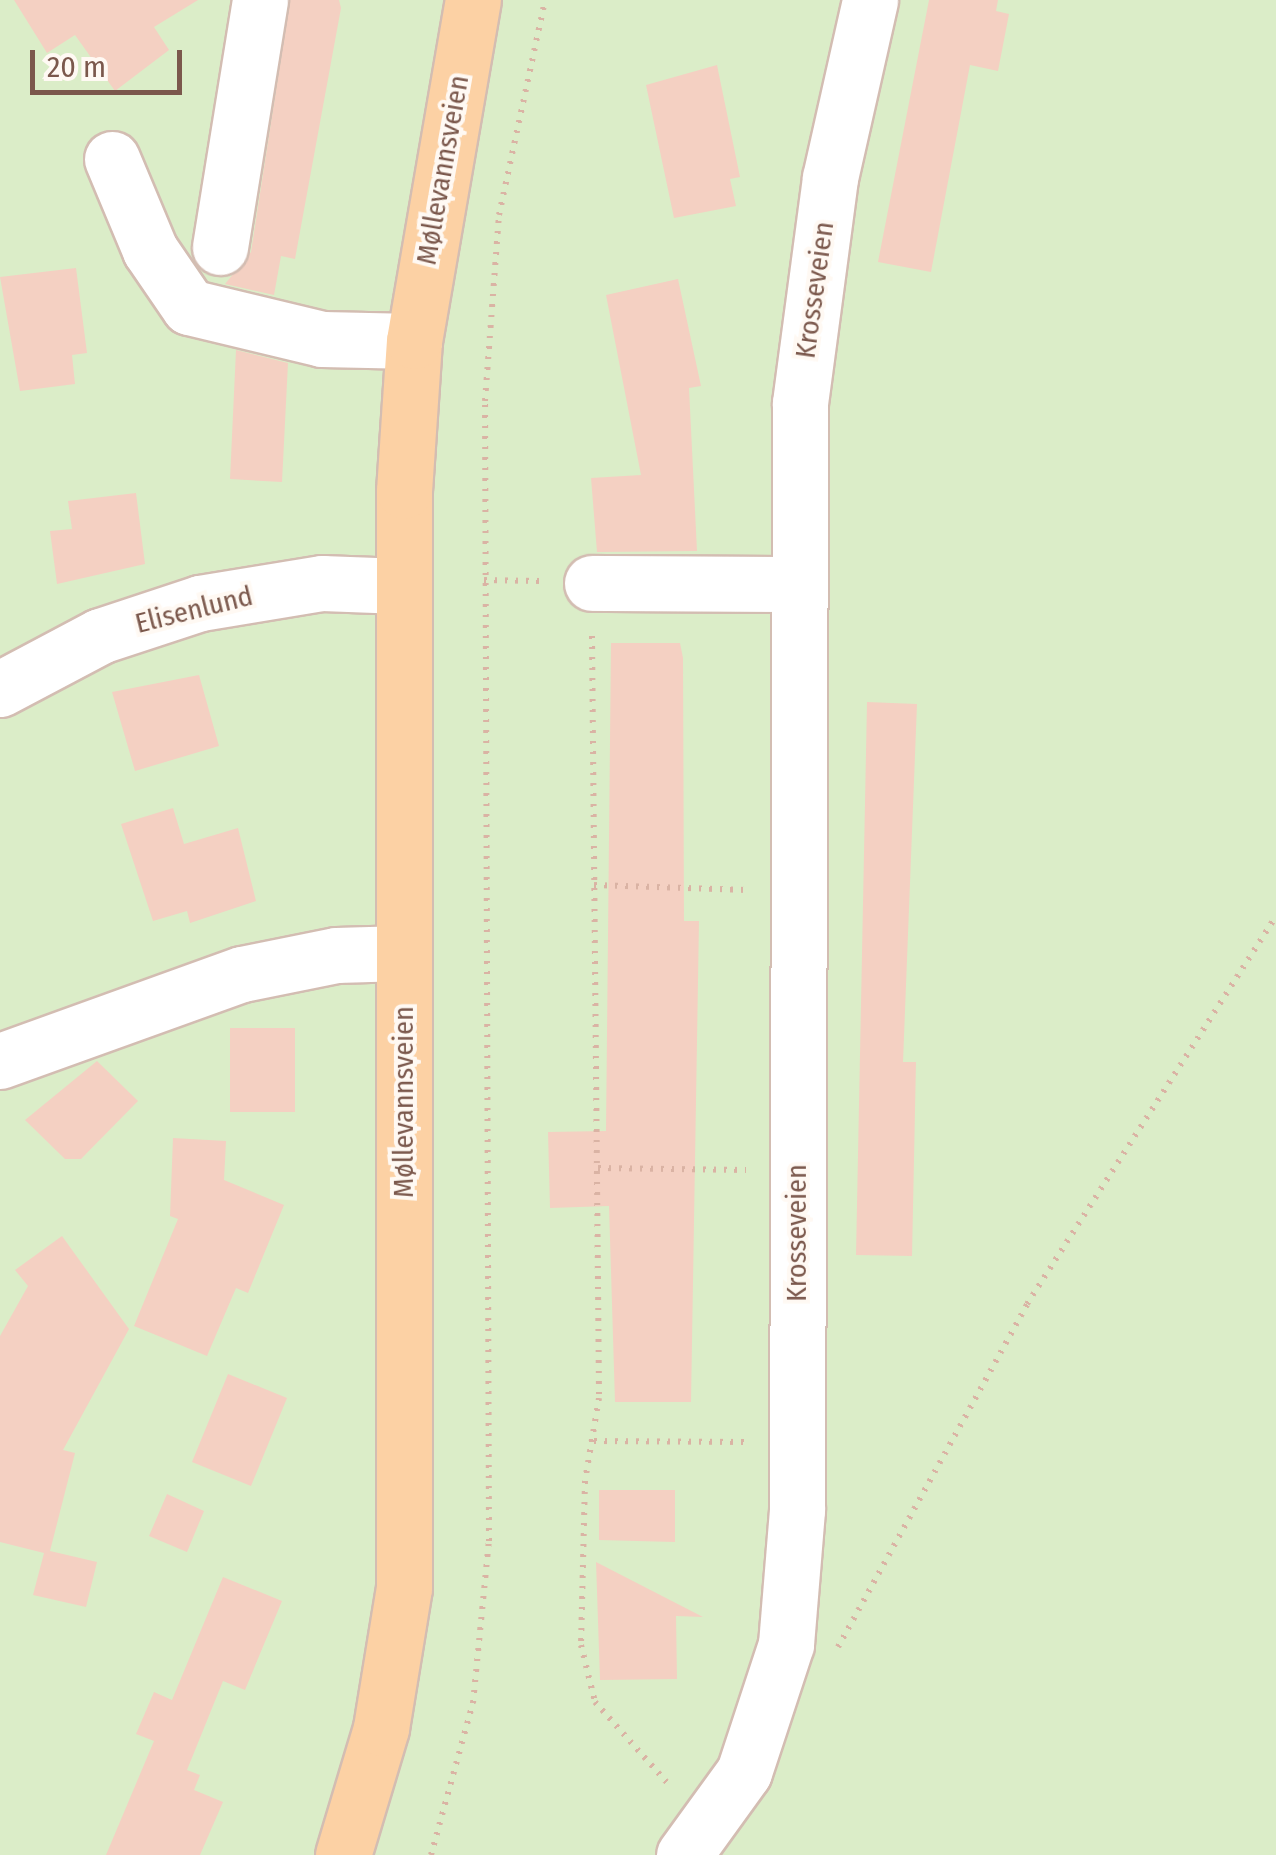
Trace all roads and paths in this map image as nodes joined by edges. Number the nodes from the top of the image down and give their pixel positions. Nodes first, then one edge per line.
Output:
1 (260, 0) edge
2 (473, 0) edge
3 (545, 0) edge
4 (870, 0) edge
5 (112, 159) dead end
6 (220, 247) dead end
7 (414, 341) junction
8 (592, 583) joint
9 (796, 584) junction
10 (402, 586) junction
11 (0, 689) edge
12 (594, 885) junction
13 (798, 892) junction
14 (1276, 916) edge
15 (404, 953) junction
16 (0, 1061) edge
17 (598, 1168) junction
18 (798, 1170) junction
19 (594, 1441) junction
20 (796, 1443) junction
21 (775, 1681) junction
22 (703, 1847) edge
23 (343, 1855) edge
24 (431, 1855) edge

1 - 6 street
2 - 7 main road, Møllevannsveien
3 - 24 path
4 - 9 street, Krosseveien
5 - 7 street
7 - 10 main road, Møllevannsveien
8 - 9 street
8 - 12 path
9 - 13 street, Krosseveien
10 - 11 street, Elisenlund
10 - 15 main road, Møllevannsveien
12 - 13 path
12 - 17 path
13 - 18 street, Krosseveien
14 - 21 path
15 - 16 street
15 - 23 main road, Møllevannsveien
17 - 18 path
17 - 19 path
18 - 20 street, Krosseveien
19 - 20 path
19 - 22 path
20 - 21 street, Krosseveien
21 - 22 street, Krosseveien

